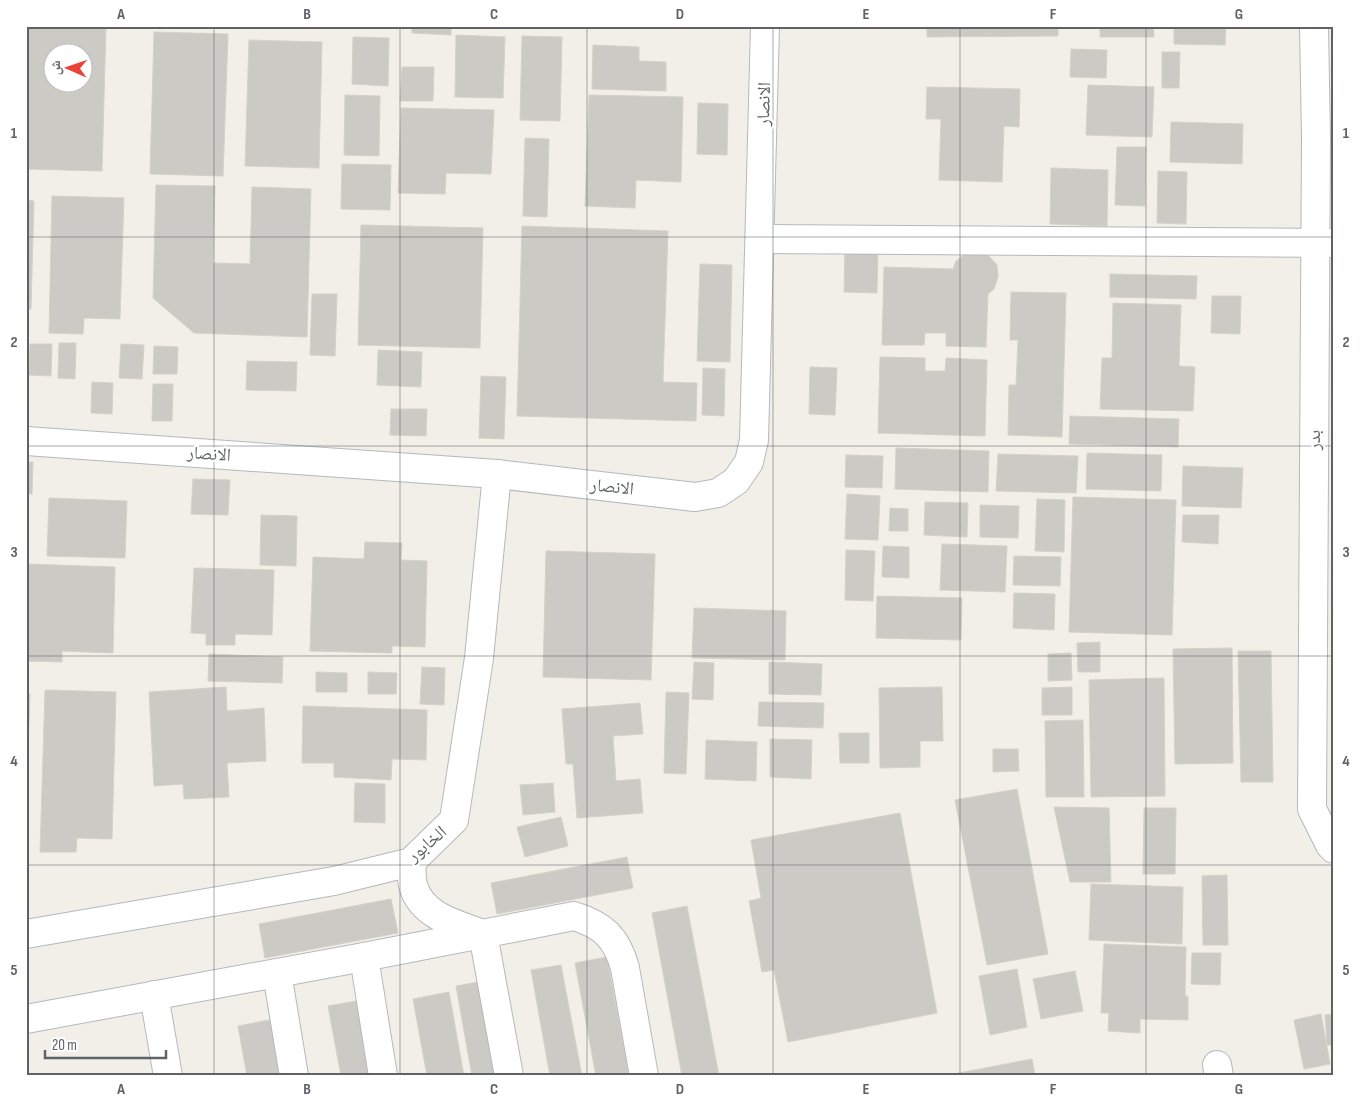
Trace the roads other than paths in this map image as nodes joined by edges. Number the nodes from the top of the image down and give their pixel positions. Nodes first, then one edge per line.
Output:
1 (765, 26) edge
2 (1314, 26) edge
3 (760, 239) junction
4 (1324, 243) edge
5 (26, 441) edge
6 (497, 474) junction
7 (1334, 849) edge
8 (412, 862) junction
9 (26, 934) edge
10 (483, 934) junction
11 (364, 957) junction
12 (277, 973) junction
13 (154, 995) junction
14 (26, 1018) edge
15 (168, 1076) edge
16 (294, 1076) edge
17 (383, 1076) edge
18 (509, 1076) edge
19 (644, 1076) edge

1 - 3 street, الانصار
2 - 4 street, بدر
3 - 4 street
3 - 6 street, الانصار
4 - 7 street, بدر
5 - 6 street, الانصار
6 - 8 street, الخابور
8 - 9 street, الخابور
8 - 10 street
10 - 11 street
10 - 18 street
10 - 19 street
11 - 12 street
11 - 17 street
12 - 13 street
12 - 16 street
13 - 14 street
13 - 15 street

